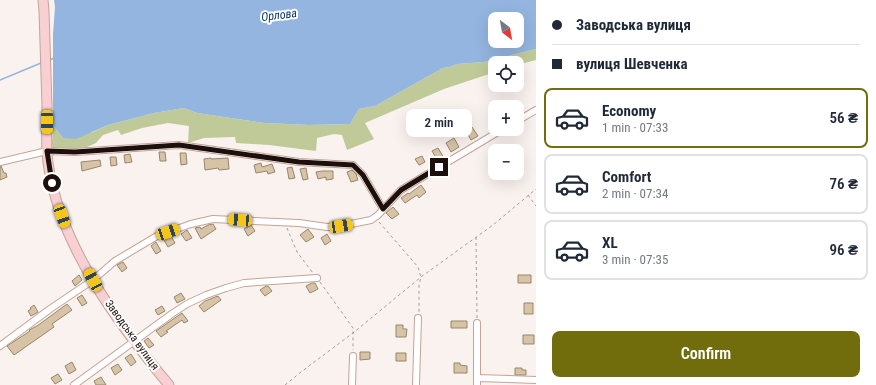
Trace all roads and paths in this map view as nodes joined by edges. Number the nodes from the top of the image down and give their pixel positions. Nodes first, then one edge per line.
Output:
1 (43, 0) edge
2 (536, 110) edge
3 (524, 117) edge
4 (491, 136) edge
5 (47, 151) junction
6 (0, 162) edge
7 (536, 189) edge
8 (528, 196) junction
9 (536, 206) edge
10 (383, 209) junction
11 (375, 217) junction
12 (476, 237) junction
13 (421, 276) junction
14 (317, 278) dead end
15 (93, 280) junction
16 (419, 316) joint
17 (477, 323) joint
18 (353, 333) junction
19 (135, 342) junction
20 (0, 346) edge
21 (353, 356) joint
22 (536, 380) edge
23 (477, 382) edge
24 (74, 385) edge
25 (169, 385) edge
26 (286, 385) edge
27 (352, 385) edge
28 (416, 385) edge

1 - 5 street, Заводська вулиця
2 - 3 street
4 - 10 street
5 - 6 street
5 - 10 street
5 - 15 street, Заводська вулиця
7 - 8 path
8 - 9 path
8 - 12 path
10 - 11 street
11 - 13 path
11 - 15 street
12 - 13 path
12 - 17 path
13 - 16 path
13 - 18 path
14 - 19 street
15 - 19 street, Заводська вулиця
15 - 20 street
16 - 28 street
17 - 23 street
18 - 21 path
18 - 26 path
19 - 24 street
19 - 25 street, Заводська вулиця
21 - 27 street
22 - 23 street

